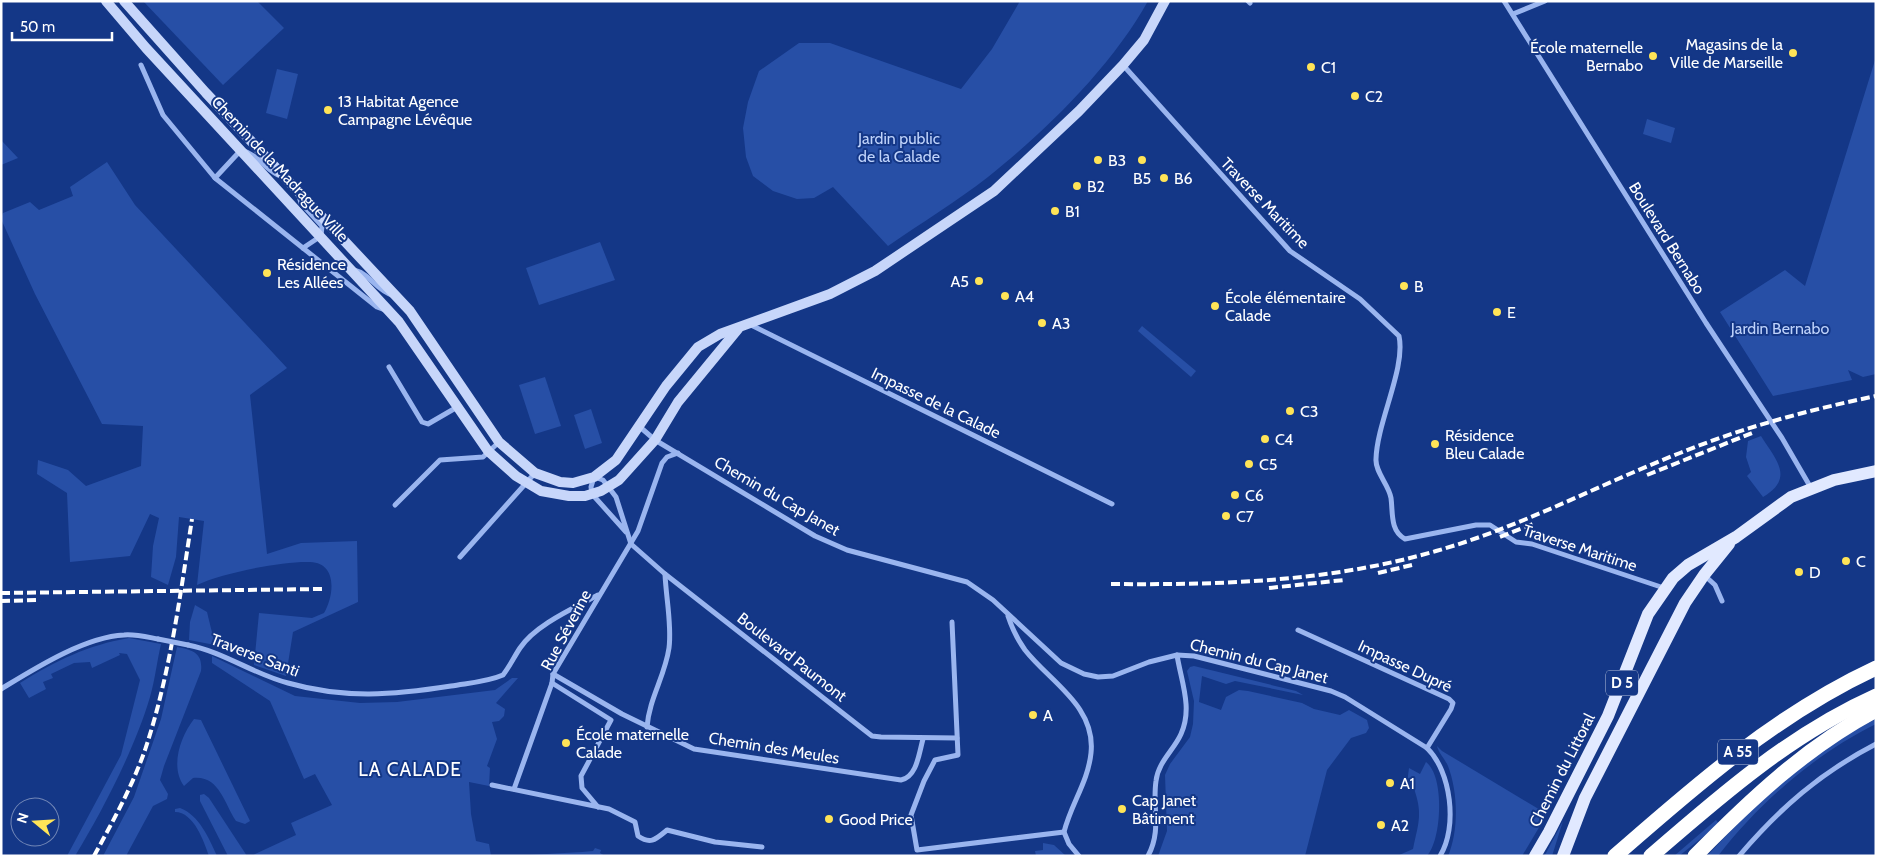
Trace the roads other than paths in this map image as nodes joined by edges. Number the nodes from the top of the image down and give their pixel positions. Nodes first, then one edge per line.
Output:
1 (106, 1) edge
2 (124, 1) edge
3 (1165, 1) edge
4 (1504, 1) edge
5 (1544, 1) edge
6 (1513, 14) junction
7 (141, 65) dead end
8 (1123, 65) junction
9 (241, 150) junction
10 (215, 178) junction
11 (286, 179) junction
12 (298, 192) junction
13 (321, 236) junction
14 (304, 248) junction
15 (351, 269) junction
16 (397, 297) junction
17 (390, 312) junction
18 (748, 324) junction
19 (738, 329) junction
20 (389, 367) dead end
21 (459, 406) junction
22 (640, 427) junction
23 (655, 440) junction
24 (499, 442) junction
25 (488, 451) junction
26 (678, 453) junction
27 (1876, 471) edge
28 (535, 473) junction
29 (594, 477) junction
30 (527, 484) junction
31 (610, 487) junction
32 (1811, 488) junction
33 (592, 494) junction
34 (1112, 504) dead end
35 (395, 505) dead end
36 (626, 532) junction
37 (1736, 537) junction
38 (631, 544) junction
39 (460, 557) dead end
40 (665, 574) junction
41 (1704, 575) junction
42 (1664, 588) junction
43 (598, 595) junction
44 (1722, 601) dead end
45 (1008, 615) junction
46 (952, 622) dead end
47 (1298, 630) dead end
48 (1177, 655) junction
49 (1876, 668) edge
50 (553, 674) junction
51 (552, 684) junction
52 (1, 690) edge
53 (1876, 696) edge
54 (1876, 710) edge
55 (647, 727) junction
56 (957, 738) junction
57 (923, 739) junction
58 (1876, 744) edge
59 (1427, 748) junction
60 (492, 785) dead end
61 (514, 789) junction
62 (598, 807) junction
63 (1064, 832) junction
64 (762, 848) dead end
65 (1079, 856) edge
66 (1148, 856) edge
67 (1440, 856) edge
68 (1535, 856) edge
69 (1563, 856) edge
70 (1615, 856) edge
71 (1651, 856) edge
72 (1695, 856) edge
73 (1739, 856) edge

1 - 9 street, Chemin de la Madrague Ville
2 - 11 street, Chemin de la Madrague Ville
3 - 8 street, Chemin de la Madrague Ville
4 - 6 street, Boulevard Bernabo
5 - 6 street
6 - 32 street, Boulevard Bernabo
7 - 10 street
8 - 18 street, Chemin de la Madrague Ville
8 - 42 street, Traverse Maritime
9 - 10 street
9 - 11 street
9 - 13 street, Chemin de la Madrague Ville
10 - 14 street
11 - 12 street, Chemin de la Madrague Ville
12 - 13 street
12 - 16 street, Chemin de la Madrague Ville
13 - 14 street
13 - 15 street, Chemin de la Madrague Ville
14 - 17 street
15 - 16 street
15 - 17 street, Chemin de la Madrague Ville
16 - 24 street, Chemin de la Madrague Ville
17 - 21 street, Chemin de la Madrague Ville
18 - 19 street, Chemin de la Madrague Ville
18 - 34 street, Impasse de la Calade
19 - 22 street, Chemin de la Madrague Ville
19 - 23 street, Chemin de la Madrague Ville
20 - 21 street
21 - 25 street, Chemin de la Madrague Ville
22 - 23 street, Chemin du Cap Janet
22 - 29 street, Chemin de la Madrague Ville
23 - 26 street, Chemin du Cap Janet
23 - 31 street, Chemin de la Madrague Ville
24 - 25 street
24 - 28 street, Chemin de la Madrague Ville
25 - 30 street, Chemin de la Madrague Ville
25 - 35 street
26 - 38 street
26 - 45 street, Chemin du Cap Janet
27 - 32 main road, Chemin du Littoral / D 5
28 - 29 street, Chemin de la Madrague Ville
28 - 30 street
29 - 31 street
29 - 33 street
30 - 33 street, Chemin de la Madrague Ville
30 - 39 street
31 - 33 street, Chemin de la Madrague Ville
31 - 36 street
32 - 37 main road, Chemin du Littoral / D 5
33 - 36 street
36 - 38 street
37 - 41 main road, Chemin du Littoral / D 5
37 - 42 main road, Chemin du Littoral / D 5
38 - 40 street, Boulevard Paumont
38 - 43 street, Rue Séverine
40 - 55 street
40 - 57 street, Boulevard Paumont
41 - 44 street
41 - 69 main road, Chemin du Littoral / D 5
42 - 68 main road, Chemin du Littoral / D 5
43 - 50 street, Rue Séverine
43 - 52 street, Traverse Santi, bridge
45 - 48 street, Chemin du Cap Janet
45 - 63 street
46 - 56 street
47 - 59 street, Impasse Dupré
48 - 59 street, Chemin du Cap Janet
48 - 66 street
49 - 70 highway, A 55
50 - 51 street, Rue Séverine
50 - 55 street, Chemin des Meules
51 - 61 street, Rue Séverine
51 - 62 street
53 - 71 highway, A 55
54 - 72 highway
55 - 57 street, Chemin des Meules
56 - 57 street, Boulevard Paumont
56 - 63 street
58 - 73 street
59 - 67 street, Chemin du Cap Janet
60 - 61 street
61 - 62 street
62 - 64 street
63 - 65 street

